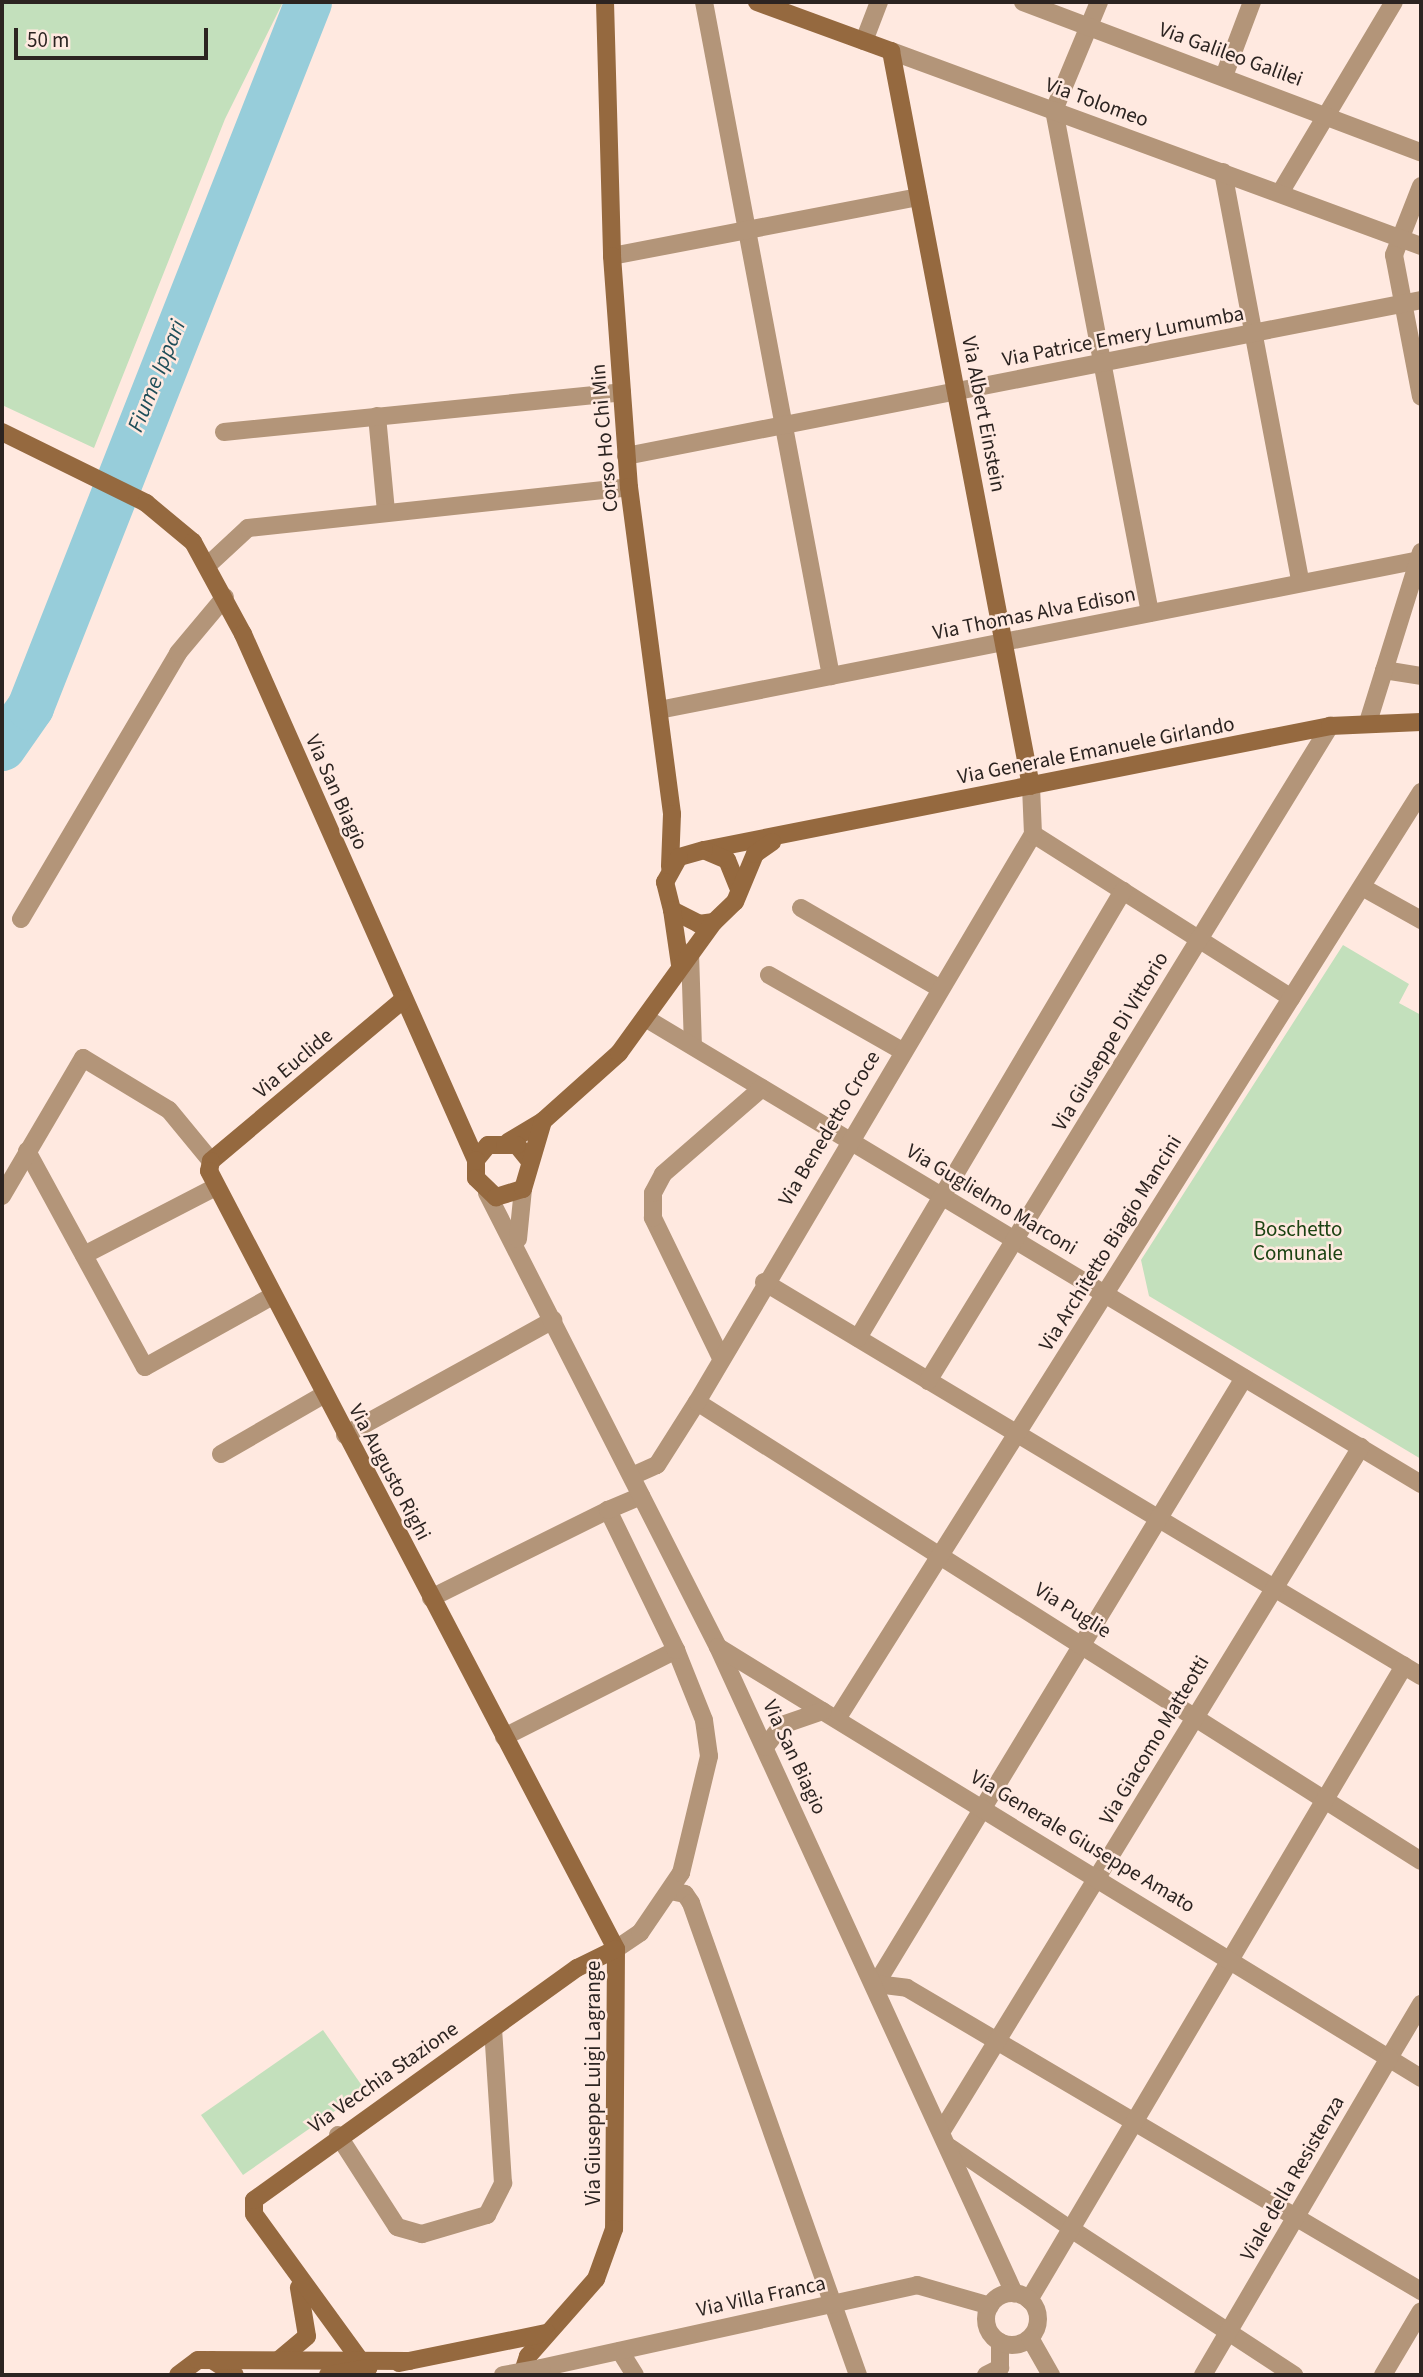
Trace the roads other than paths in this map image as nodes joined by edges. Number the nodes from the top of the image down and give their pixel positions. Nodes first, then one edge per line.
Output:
1 (605, 2) edge
2 (704, 2) edge
3 (757, 2) edge
4 (880, 2) edge
5 (1023, 2) edge
6 (1099, 2) edge
7 (1252, 2) edge
8 (1394, 2) edge
9 (1089, 26) junction
10 (864, 41) junction
11 (891, 51) junction
12 (1224, 76) junction
13 (1054, 110) junction
14 (1327, 114) junction
15 (1421, 152) edge
16 (1223, 172) junction
17 (1421, 186) edge
18 (1280, 193) junction
19 (918, 197) junction
20 (747, 230) junction
21 (1402, 238) junction
22 (1421, 246) edge
23 (612, 256) junction
24 (1421, 300) edge
25 (1403, 304) junction
26 (1254, 334) junction
27 (1103, 363) junction
28 (622, 392) junction
29 (957, 392) junction
30 (1421, 397) edge
31 (377, 416) junction
32 (784, 426) junction
33 (2, 432) edge
34 (224, 432) dead end
35 (626, 456) junction
36 (629, 487) junction
37 (386, 512) junction
38 (1420, 556) edge
39 (207, 566) junction
40 (1301, 583) junction
41 (225, 597) junction
42 (1150, 613) junction
43 (1007, 642) junction
44 (1384, 670) junction
45 (831, 676) junction
46 (1421, 676) edge
47 (659, 710) junction
48 (1369, 719) junction
49 (1421, 722) edge
50 (1330, 726) junction
51 (1031, 786) junction
52 (1421, 792) edge
53 (1033, 834) junction
54 (781, 836) junction
55 (704, 850) junction
56 (670, 867) junction
57 (738, 887) junction
58 (1362, 887) junction
59 (1123, 891) junction
60 (801, 908) dead end
61 (672, 910) junction
62 (21, 919) dead end
63 (1421, 920) edge
64 (714, 922) junction
65 (1199, 939) junction
66 (685, 958) junction
67 (769, 975) dead end
68 (939, 988) junction
69 (1291, 998) junction
70 (404, 999) junction
71 (647, 1019) junction
72 (693, 1046) junction
73 (902, 1051) junction
74 (762, 1088) junction
75 (460, 1118) junction
76 (543, 1121) junction
77 (849, 1140) junction
78 (503, 1142) junction
79 (27, 1150) junction
80 (476, 1160) junction
81 (530, 1160) junction
82 (211, 1161) junction
83 (214, 1188) junction
84 (523, 1189) junction
85 (487, 1193) junction
86 (2, 1196) edge
87 (942, 1196) junction
88 (1015, 1240) junction
89 (518, 1246) junction
90 (84, 1255) junction
91 (764, 1282) junction
92 (1105, 1294) junction
93 (271, 1297) junction
94 (553, 1321) junction
95 (858, 1338) junction
96 (722, 1359) junction
97 (1244, 1378) junction
98 (928, 1381) junction
99 (323, 1395) junction
100 (697, 1402) junction
101 (1017, 1433) junction
102 (345, 1435) junction
103 (1361, 1447) junction
104 (221, 1454) dead end
105 (632, 1476) junction
106 (1421, 1483) edge
107 (641, 1496) junction
108 (608, 1510) junction
109 (1160, 1519) junction
110 (942, 1555) junction
111 (1275, 1588) junction
112 (431, 1598) junction
113 (1086, 1645) junction
114 (718, 1647) junction
115 (676, 1650) junction
116 (1404, 1666) junction
117 (1421, 1676) edge
118 (1195, 1712) junction
119 (830, 1715) junction
120 (504, 1737) junction
121 (765, 1747) junction
122 (1327, 1797) junction
123 (987, 1809) junction
124 (1421, 1861) edge
125 (1098, 1877) junction
126 (670, 1891) junction
127 (615, 1949) junction
128 (1231, 1959) junction
129 (876, 1984) junction
130 (1421, 2004) edge
131 (493, 2028) junction
132 (996, 2042) junction
133 (1389, 2058) junction
134 (1421, 2078) edge
135 (1135, 2120) junction
136 (943, 2129) junction
137 (338, 2135) junction
138 (951, 2147) junction
139 (1296, 2217) junction
140 (1071, 2229) junction
141 (294, 2275) junction
142 (1421, 2291) edge
143 (1022, 2297) junction
144 (832, 2304) junction
145 (990, 2306) junction
146 (1421, 2311) edge
147 (1228, 2332) junction
148 (547, 2333) junction
149 (1030, 2338) junction
150 (1000, 2342) junction
151 (620, 2351) junction
152 (280, 2359) junction
153 (212, 2360) junction
154 (360, 2360) junction
155 (409, 2361) junction
156 (530, 2372) edge
157 (178, 2375) edge
158 (235, 2375) edge
159 (328, 2375) edge
160 (503, 2375) edge
161 (635, 2375) edge
162 (858, 2375) edge
163 (986, 2375) edge
164 (1051, 2375) edge
165 (1203, 2375) edge
166 (1294, 2375) edge
167 (1383, 2375) edge

1 - 23 main road, Corso Ho Chi Min
2 - 20 street
3 - 10 main road, Via Tolomeo
4 - 10 street
5 - 9 street, Via Galileo Galilei
6 - 9 street
7 - 12 street
8 - 14 street
9 - 12 street, Via Galileo Galilei
9 - 13 street
10 - 11 main road, Via Tolomeo
11 - 13 street, Via Tolomeo
11 - 19 main road, Via Albert Einstein
12 - 14 street, Via Galileo Galilei
13 - 16 street, Via Tolomeo
13 - 27 street
14 - 15 street, Via Galileo Galilei
14 - 18 street
16 - 18 street, Via Tolomeo
16 - 26 street
17 - 21 street
18 - 21 street, Via Tolomeo
19 - 20 street
19 - 29 main road, Via Albert Einstein
20 - 23 street
20 - 32 street
21 - 22 street, Via Tolomeo
21 - 25 street
23 - 28 main road, Corso Ho Chi Min
24 - 25 street, Via Patrice Emery Lumumba
25 - 26 street, Via Patrice Emery Lumumba
25 - 30 street
26 - 27 street, Via Patrice Emery Lumumba
26 - 40 street
27 - 29 street, Via Patrice Emery Lumumba
27 - 42 street
28 - 31 street
28 - 35 main road, Corso Ho Chi Min
29 - 32 street, Via Patrice Emery Lumumba
29 - 43 main road, Via Albert Einstein
31 - 34 street
31 - 37 street
32 - 35 street, Via Patrice Emery Lumumba
32 - 45 street
33 - 39 main road, Via San Biagio
35 - 36 main road, Corso Ho Chi Min
36 - 37 street
36 - 47 main road, Corso Ho Chi Min
37 - 39 street
38 - 40 street, Via Thomas Alva Edison
38 - 44 street
39 - 41 main road, Via San Biagio
40 - 42 street, Via Thomas Alva Edison
41 - 62 street
41 - 70 main road, Via San Biagio
42 - 43 street, Via Thomas Alva Edison
43 - 45 street, Via Thomas Alva Edison
43 - 51 main road, Via Albert Einstein
44 - 46 street
44 - 48 street
45 - 47 street, Via Thomas Alva Edison
47 - 56 main road, Corso Ho Chi Min
48 - 49 main road, Via Generale Emanuele Girlando
48 - 50 main road, Via Generale Emanuele Girlando
50 - 51 main road, Via Generale Emanuele Girlando
50 - 65 street, Via Giuseppe Di Vittorio
51 - 53 street
51 - 54 main road, Via Generale Emanuele Girlando
52 - 58 street, Via Architetto Biagio Mancini
53 - 59 street
53 - 68 street, Via Benedetto Croce
54 - 55 main road, Via Generale Emanuele Girlando
54 - 57 main road
55 - 56 main road
55 - 57 main road
56 - 61 main road
57 - 64 main road
58 - 63 street
58 - 69 street, Via Architetto Biagio Mancini
59 - 65 street
59 - 87 street
60 - 68 street
61 - 64 main road
61 - 66 main road
64 - 66 main road
65 - 69 street
65 - 88 street, Via Giuseppe Di Vittorio
66 - 71 main road
66 - 72 street
67 - 73 street
68 - 73 street, Via Benedetto Croce
69 - 92 street, Via Architetto Biagio Mancini
70 - 75 main road, Via San Biagio
70 - 82 main road, Via Euclide
71 - 72 street, Via Guglielmo Marconi
71 - 76 main road
72 - 74 street, Via Guglielmo Marconi
73 - 77 street, Via Benedetto Croce
74 - 77 street, Via Guglielmo Marconi
74 - 96 street
75 - 78 main road
75 - 80 main road, Via San Biagio
76 - 78 main road
76 - 81 main road
77 - 87 street, Via Guglielmo Marconi
77 - 91 street, Via Benedetto Croce
78 - 80 main road
78 - 81 main road
79 - 82 street
79 - 86 street
79 - 90 street
80 - 85 main road
81 - 84 main road
82 - 83 main road, Via Augusto Righi
83 - 90 street
83 - 93 main road, Via Augusto Righi
84 - 85 main road
84 - 89 street
85 - 89 street, Via San Biagio
87 - 88 street, Via Guglielmo Marconi
87 - 95 street
88 - 92 street, Via Guglielmo Marconi
88 - 98 street, Via Giuseppe Di Vittorio
89 - 94 street, Via San Biagio
90 - 93 street
91 - 95 street
91 - 96 street, Via Benedetto Croce
92 - 97 street, Via Guglielmo Marconi
92 - 101 street, Via Architetto Biagio Mancini
93 - 99 main road, Via Augusto Righi
94 - 102 street
94 - 105 street, Via San Biagio
95 - 98 street
96 - 100 street, Via Benedetto Croce
97 - 103 street, Via Guglielmo Marconi
97 - 109 street
98 - 101 street
99 - 102 main road, Via Augusto Righi
99 - 104 street
100 - 105 street, Via Benedetto Croce
100 - 110 street, Via Puglie
101 - 109 street
101 - 110 street, Via Architetto Biagio Mancini
102 - 112 main road, Via Augusto Righi
103 - 106 street, Via Guglielmo Marconi
103 - 111 street, Via Giacomo Matteotti
105 - 107 street, Via San Biagio
107 - 108 street
107 - 114 street, Via San Biagio
108 - 112 street
108 - 115 street, Via Giuseppe Luigi Lagrange
109 - 111 street
109 - 113 street
110 - 113 street, Via Puglie
110 - 119 street, Via Architetto Biagio Mancini
111 - 116 street
111 - 118 street, Via Giacomo Matteotti
112 - 120 main road, Via Augusto Righi
113 - 118 street, Via Puglie
113 - 123 street
114 - 119 street, Via Generale Giuseppe Amato
114 - 121 street, Via San Biagio
115 - 120 street
115 - 126 street, Via Giuseppe Luigi Lagrange
116 - 117 street
116 - 122 street
118 - 122 street, Via Puglie
118 - 125 street, Via Giacomo Matteotti
119 - 121 street
119 - 123 street, Via Generale Giuseppe Amato
120 - 127 main road, Via Augusto Righi
121 - 129 street, Via San Biagio
122 - 124 street, Via Puglie
122 - 128 street
123 - 125 street, Via Generale Giuseppe Amato
123 - 129 street
125 - 128 street, Via Generale Giuseppe Amato
125 - 132 street, Via Giacomo Matteotti
126 - 127 street, Via Giuseppe Luigi Lagrange
126 - 144 street
127 - 131 main road, Via Vecchia Stazione
127 - 148 main road, Via Giuseppe Luigi Lagrange
128 - 133 street, Via Generale Giuseppe Amato
128 - 135 street
129 - 132 street
129 - 136 street, Via San Biagio
130 - 133 street, Viale della Resistenza
131 - 137 main road, Via Vecchia Stazione
131 - 137 street
132 - 135 street
132 - 136 street, Via Giacomo Matteotti
133 - 134 street, Via Generale Giuseppe Amato
133 - 139 street, Viale della Resistenza
135 - 139 street
135 - 140 street
136 - 138 street, Via San Biagio
137 - 141 main road, Via Vecchia Stazione
138 - 140 street
138 - 143 street, Via San Biagio
139 - 142 street
139 - 147 street, Viale della Resistenza
140 - 143 street
140 - 147 street
141 - 152 main road
141 - 154 main road
143 - 145 street
143 - 149 street
144 - 145 street, Via Villa Franca
144 - 151 street, Via Villa Franca
144 - 162 street
145 - 150 street
146 - 167 street
147 - 165 street, Viale della Resistenza
147 - 166 street
148 - 155 main road
148 - 156 main road, Via Giuseppe Luigi Lagrange
149 - 150 street
149 - 164 street
150 - 163 street
151 - 156 street, Via Villa Franca
151 - 161 street
152 - 153 main road
152 - 154 main road
153 - 157 main road
153 - 158 main road
154 - 155 main road
155 - 159 main road
156 - 160 street, Via Villa Franca, bridge

